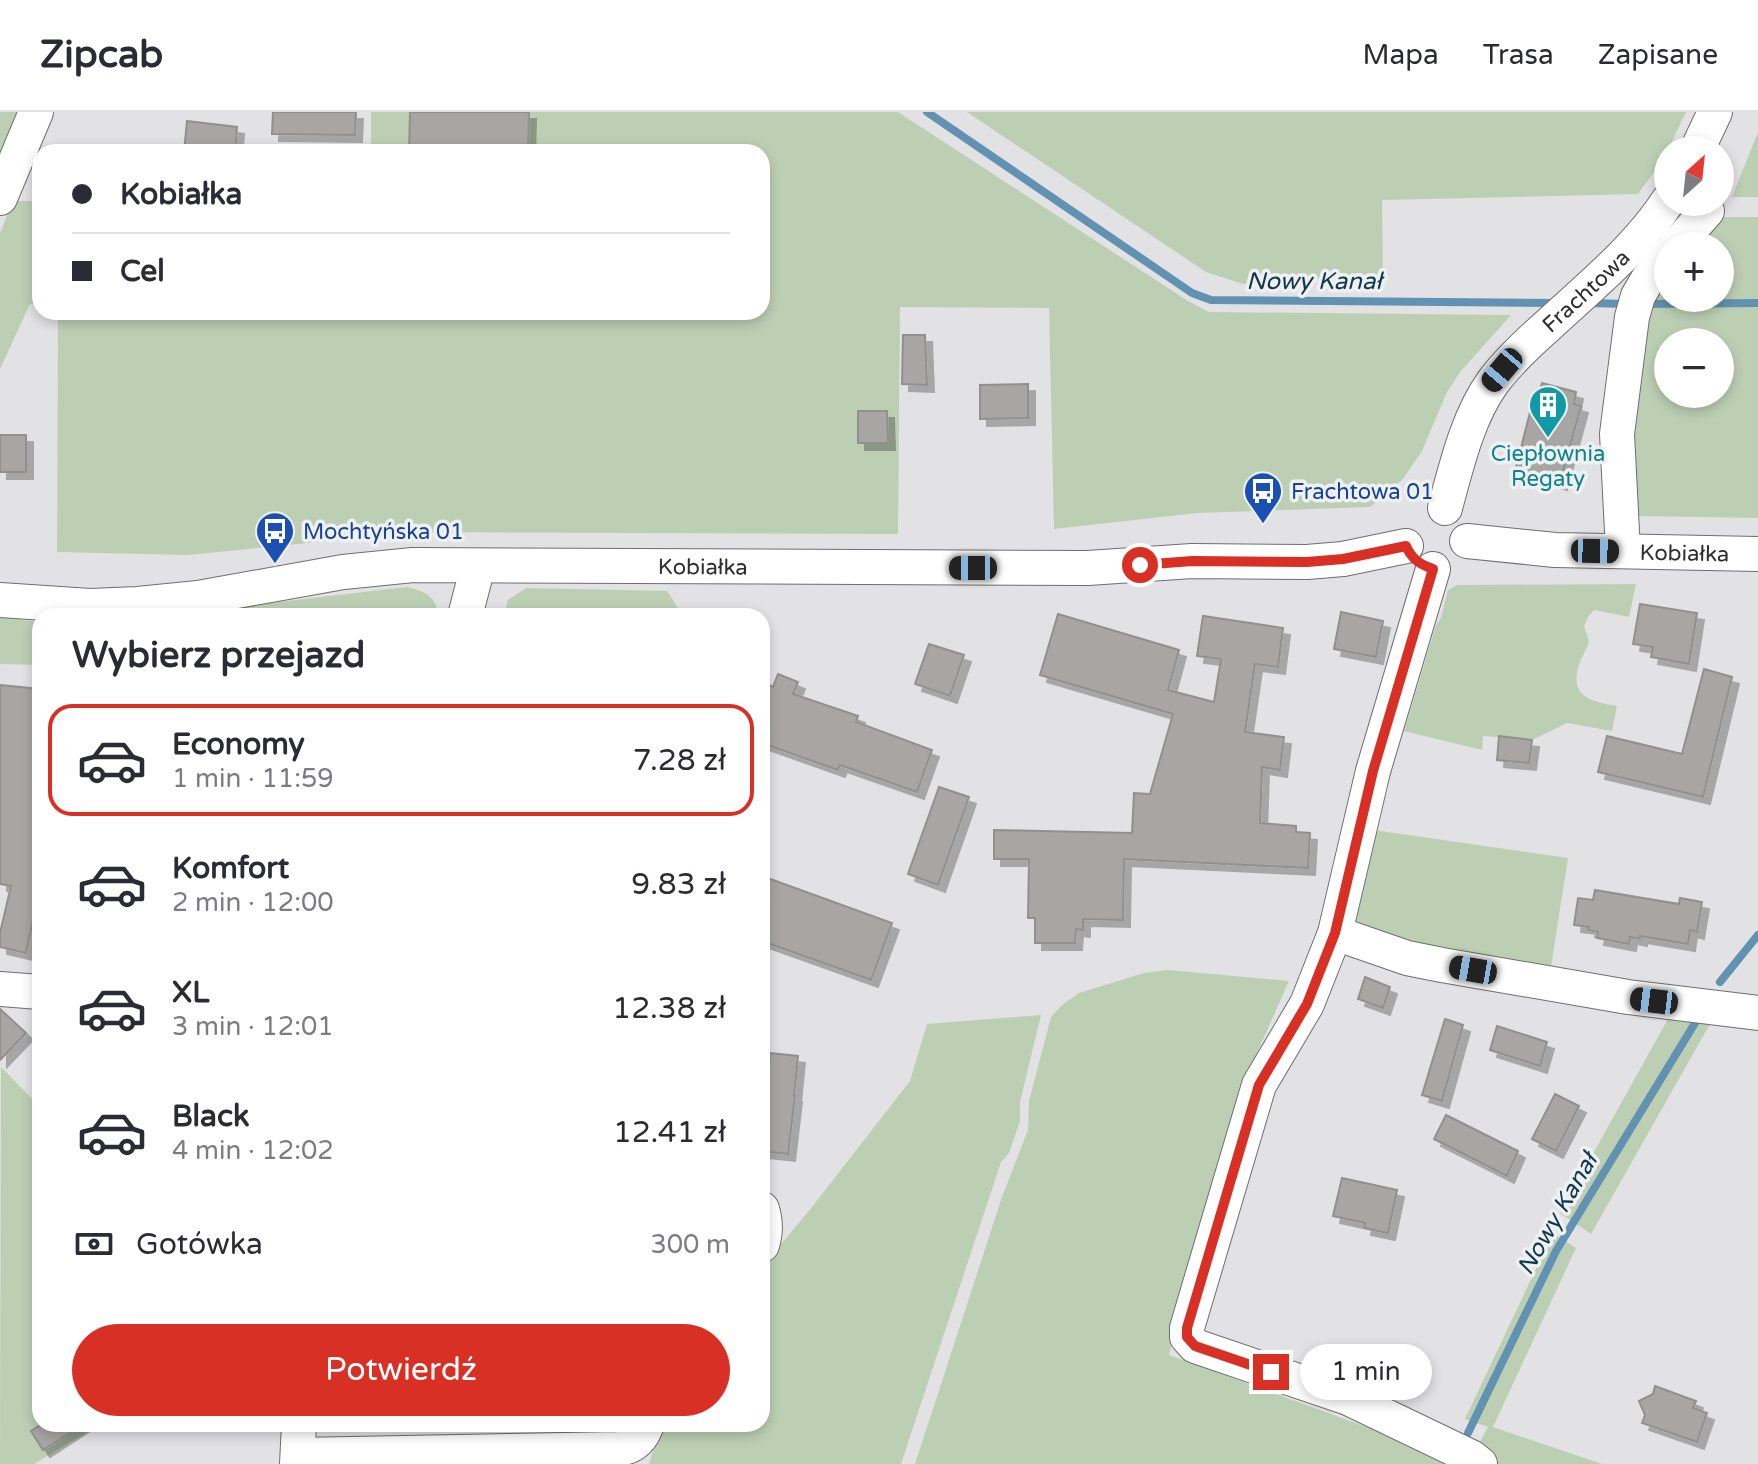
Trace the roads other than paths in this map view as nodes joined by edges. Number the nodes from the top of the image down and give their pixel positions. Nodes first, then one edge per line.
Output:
1 (36, 112) edge
2 (1715, 112) edge
3 (1704, 136) edge
4 (0, 198) edge
5 (1655, 216) edge
6 (1703, 216) edge
7 (1688, 232) edge
8 (1654, 272) edge
9 (1445, 508) junction
10 (1467, 541) junction
11 (1406, 546) junction
12 (1623, 551) junction
13 (1758, 554) edge
14 (478, 566) junction
15 (1433, 569) junction
16 (0, 600) edge
17 (467, 608) edge
18 (1335, 933) junction
19 (0, 989) edge
20 (32, 991) edge
21 (1758, 1013) edge
22 (645, 1432) edge
23 (298, 1448) edge
24 (436, 1458) edge
25 (1480, 1464) edge

1 - 4 street
2 - 3 street
5 - 9 street, Frachtowa
6 - 7 street
8 - 12 street
9 - 10 street
9 - 11 street
10 - 12 street, Kobiałka
10 - 15 street
11 - 14 street, Kobiałka
11 - 15 street
12 - 13 street, Kobiałka
14 - 16 street, Kobiałka
14 - 17 street
15 - 18 street
18 - 21 street
18 - 25 street
19 - 20 street
22 - 24 street
23 - 24 street

